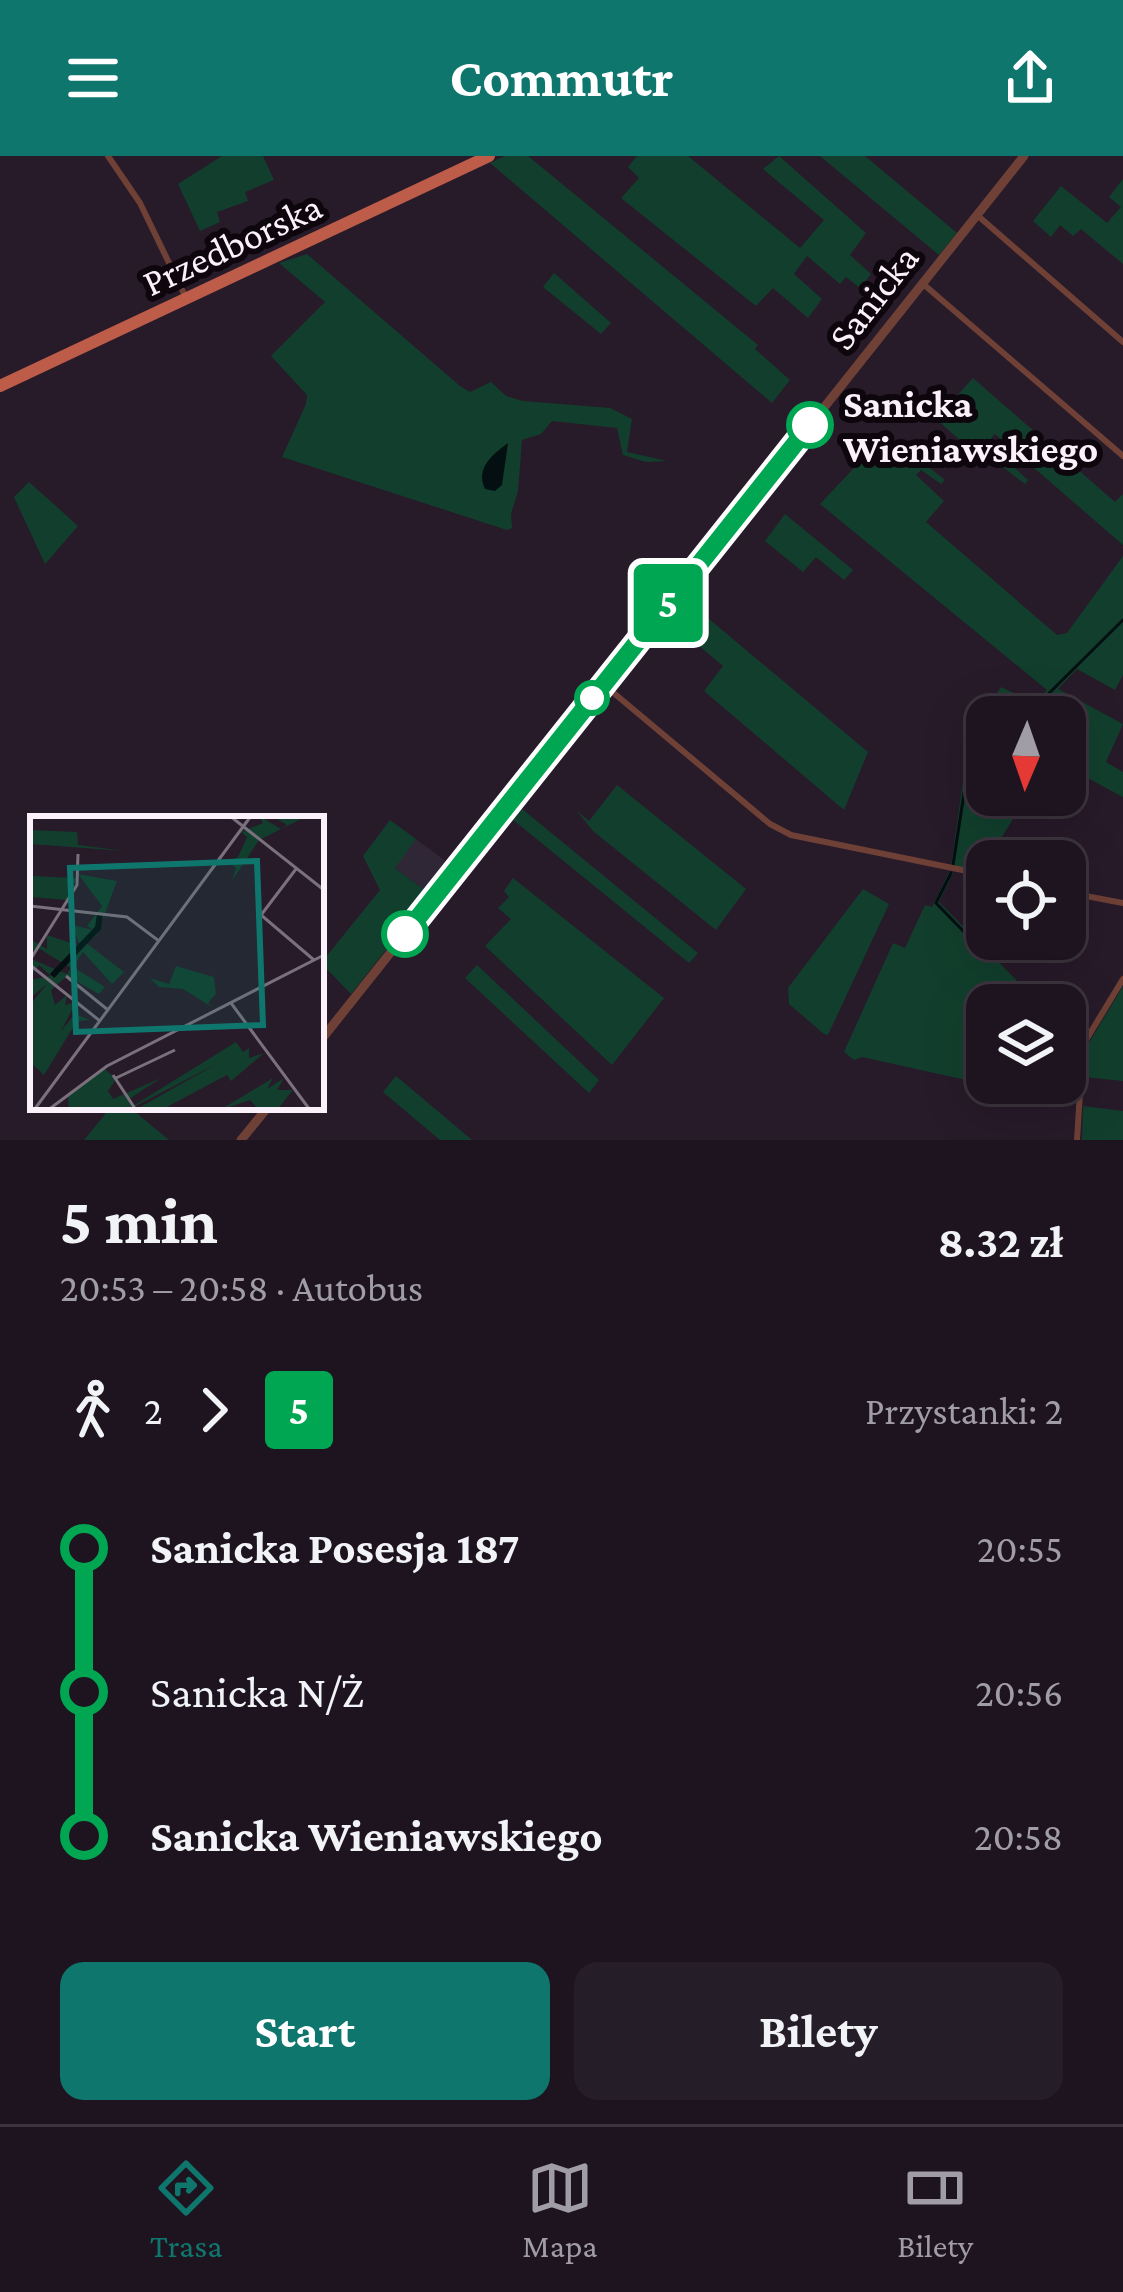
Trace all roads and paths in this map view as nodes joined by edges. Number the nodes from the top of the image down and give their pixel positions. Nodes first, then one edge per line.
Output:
1 (108, 156) edge
2 (489, 156) edge
3 (1024, 156) edge
4 (977, 215) junction
5 (922, 283) junction
6 (186, 298) junction
7 (1123, 342) edge
8 (0, 386) edge
9 (1123, 456) edge
10 (603, 684) junction
11 (966, 871) edge
12 (1086, 896) edge
13 (1123, 903) edge
14 (1123, 979) edge
15 (324, 1036) edge
16 (266, 1110) edge
17 (241, 1140) edge
18 (1078, 1140) edge

1 - 6 street
2 - 6 main road, Przedborska
3 - 4 street, Sanicka
4 - 5 street, Sanicka
4 - 7 street
5 - 9 street
5 - 10 street, Sanicka
6 - 8 main road, Przedborska
10 - 11 street
10 - 15 street, Sanicka
12 - 13 street
14 - 18 street
16 - 17 street

